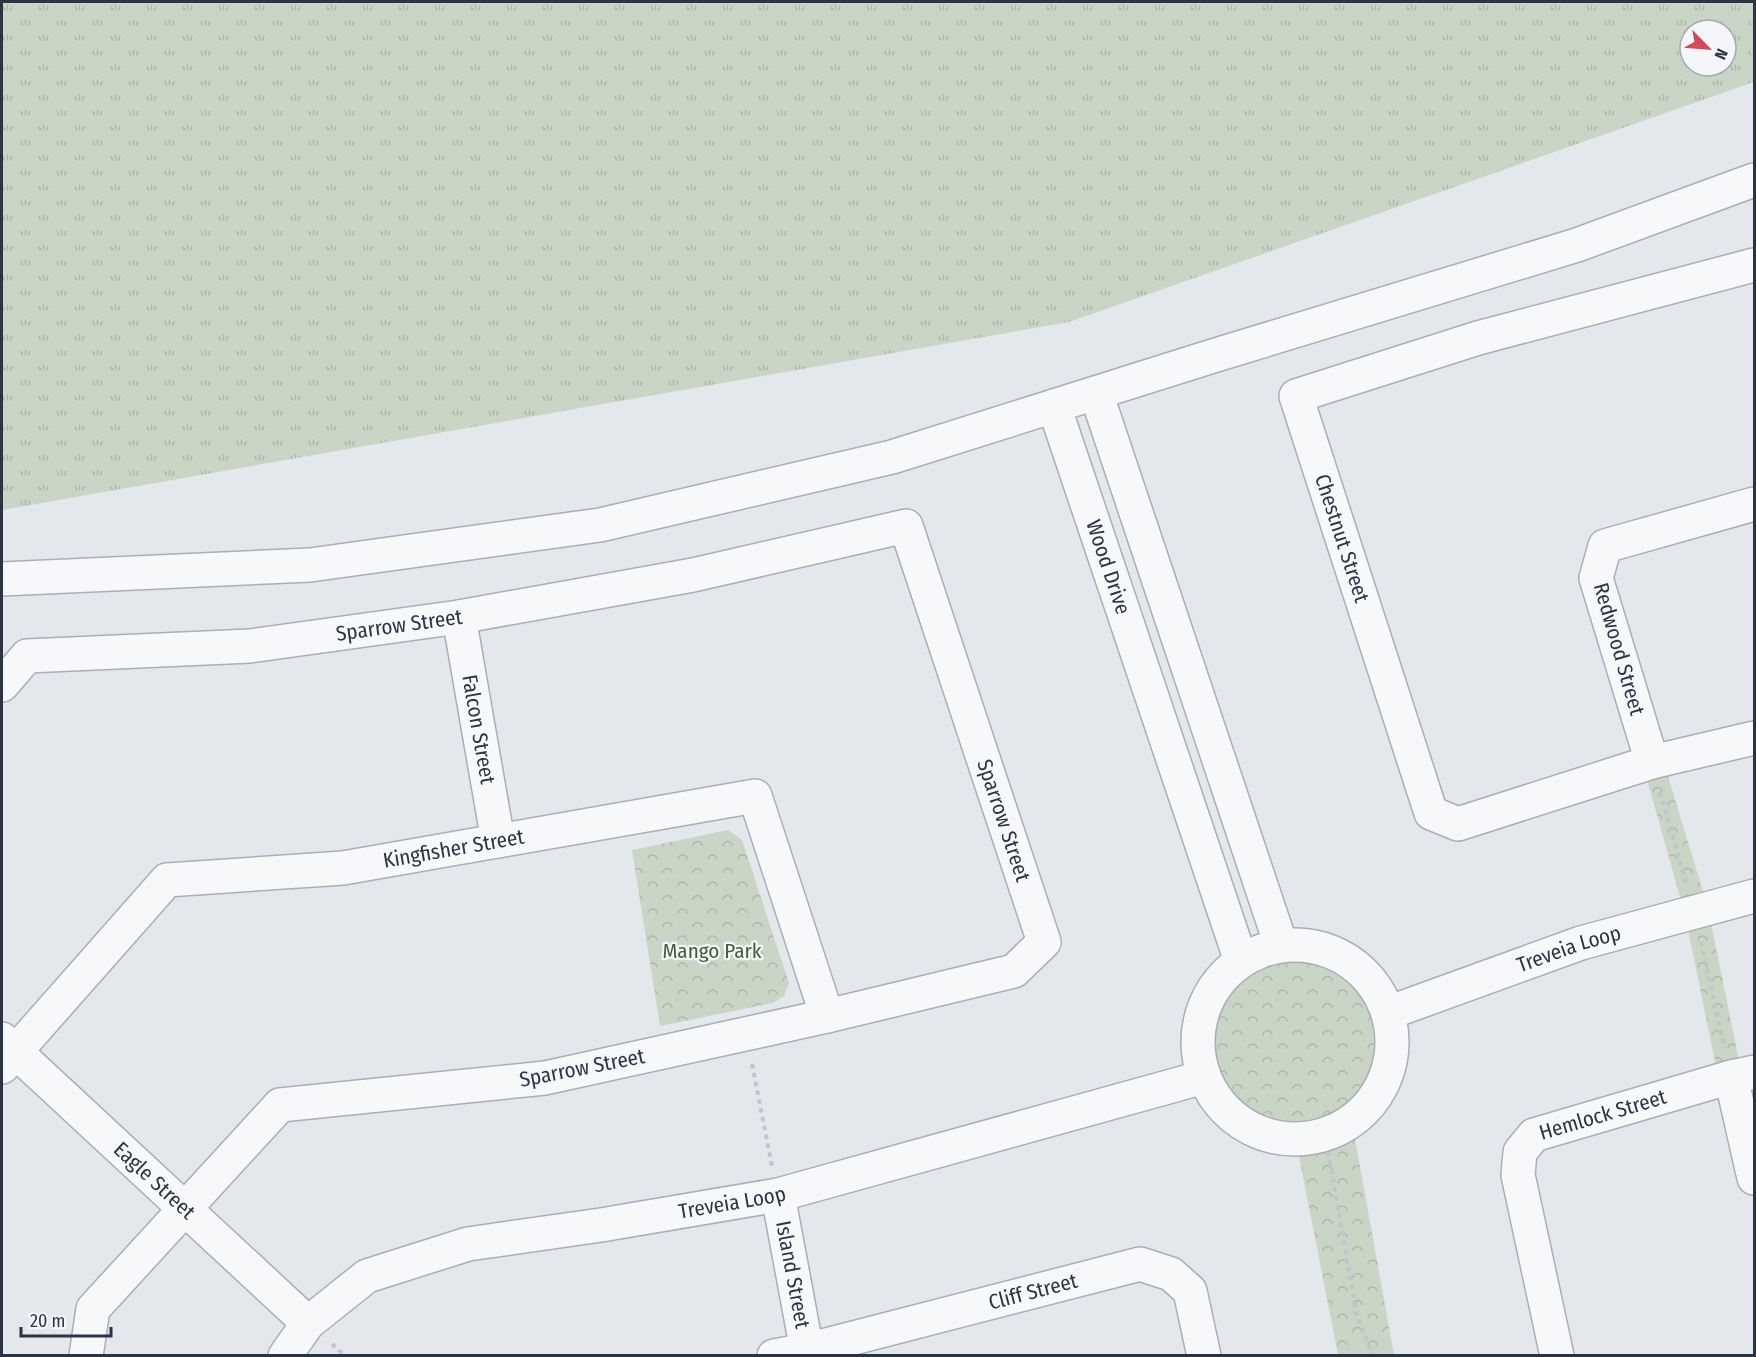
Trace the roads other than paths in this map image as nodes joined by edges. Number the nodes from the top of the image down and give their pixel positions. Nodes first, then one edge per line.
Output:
1 (1755, 180) edge
2 (1755, 265) edge
3 (1096, 393) junction
4 (1054, 406) junction
5 (1755, 504) edge
6 (2, 579) edge
7 (459, 617) junction
8 (2, 685) edge
9 (1202, 709) junction
10 (1162, 726) junction
11 (1755, 738) edge
12 (1652, 762) junction
13 (498, 842) junction
14 (1755, 896) edge
15 (1281, 945) junction
16 (1241, 960) junction
17 (1388, 1013) junction
18 (827, 1016) junction
19 (6, 1052) edge
20 (1743, 1075) edge
21 (1204, 1077) junction
22 (1755, 1178) edge
23 (778, 1195) junction
24 (185, 1208) junction
25 (308, 1323) junction
26 (807, 1353) edge
27 (86, 1356) edge
28 (285, 1356) edge
29 (774, 1356) edge
30 (1204, 1356) edge
31 (1557, 1356) edge

1 - 3 street
2 - 12 street, Chestnut Street
3 - 4 street
3 - 9 street, Wood Drive
4 - 6 street
4 - 10 street, Wood Drive
5 - 12 street, Redwood Street
7 - 8 street, Sparrow Street
7 - 13 street, Falcon Street
7 - 18 street, Sparrow Street
9 - 10 street
9 - 15 street, Wood Drive
10 - 16 street, Wood Drive
11 - 12 street, Chestnut Street
13 - 18 street, Kingfisher Street
13 - 19 street, Kingfisher Street
14 - 17 street, Treveia Loop
15 - 16 street
15 - 17 street
16 - 21 street
17 - 21 street
18 - 24 street, Sparrow Street
19 - 24 street, Eagle Street
20 - 22 street
20 - 31 street, Hemlock Street
21 - 23 street, Treveia Loop
23 - 25 street, Treveia Loop
23 - 26 street, Island Street
24 - 25 street, Eagle Street
24 - 27 street, Sparrow Street
25 - 28 street, Treveia Loop
26 - 29 street, Cliff Street
26 - 30 street, Cliff Street

